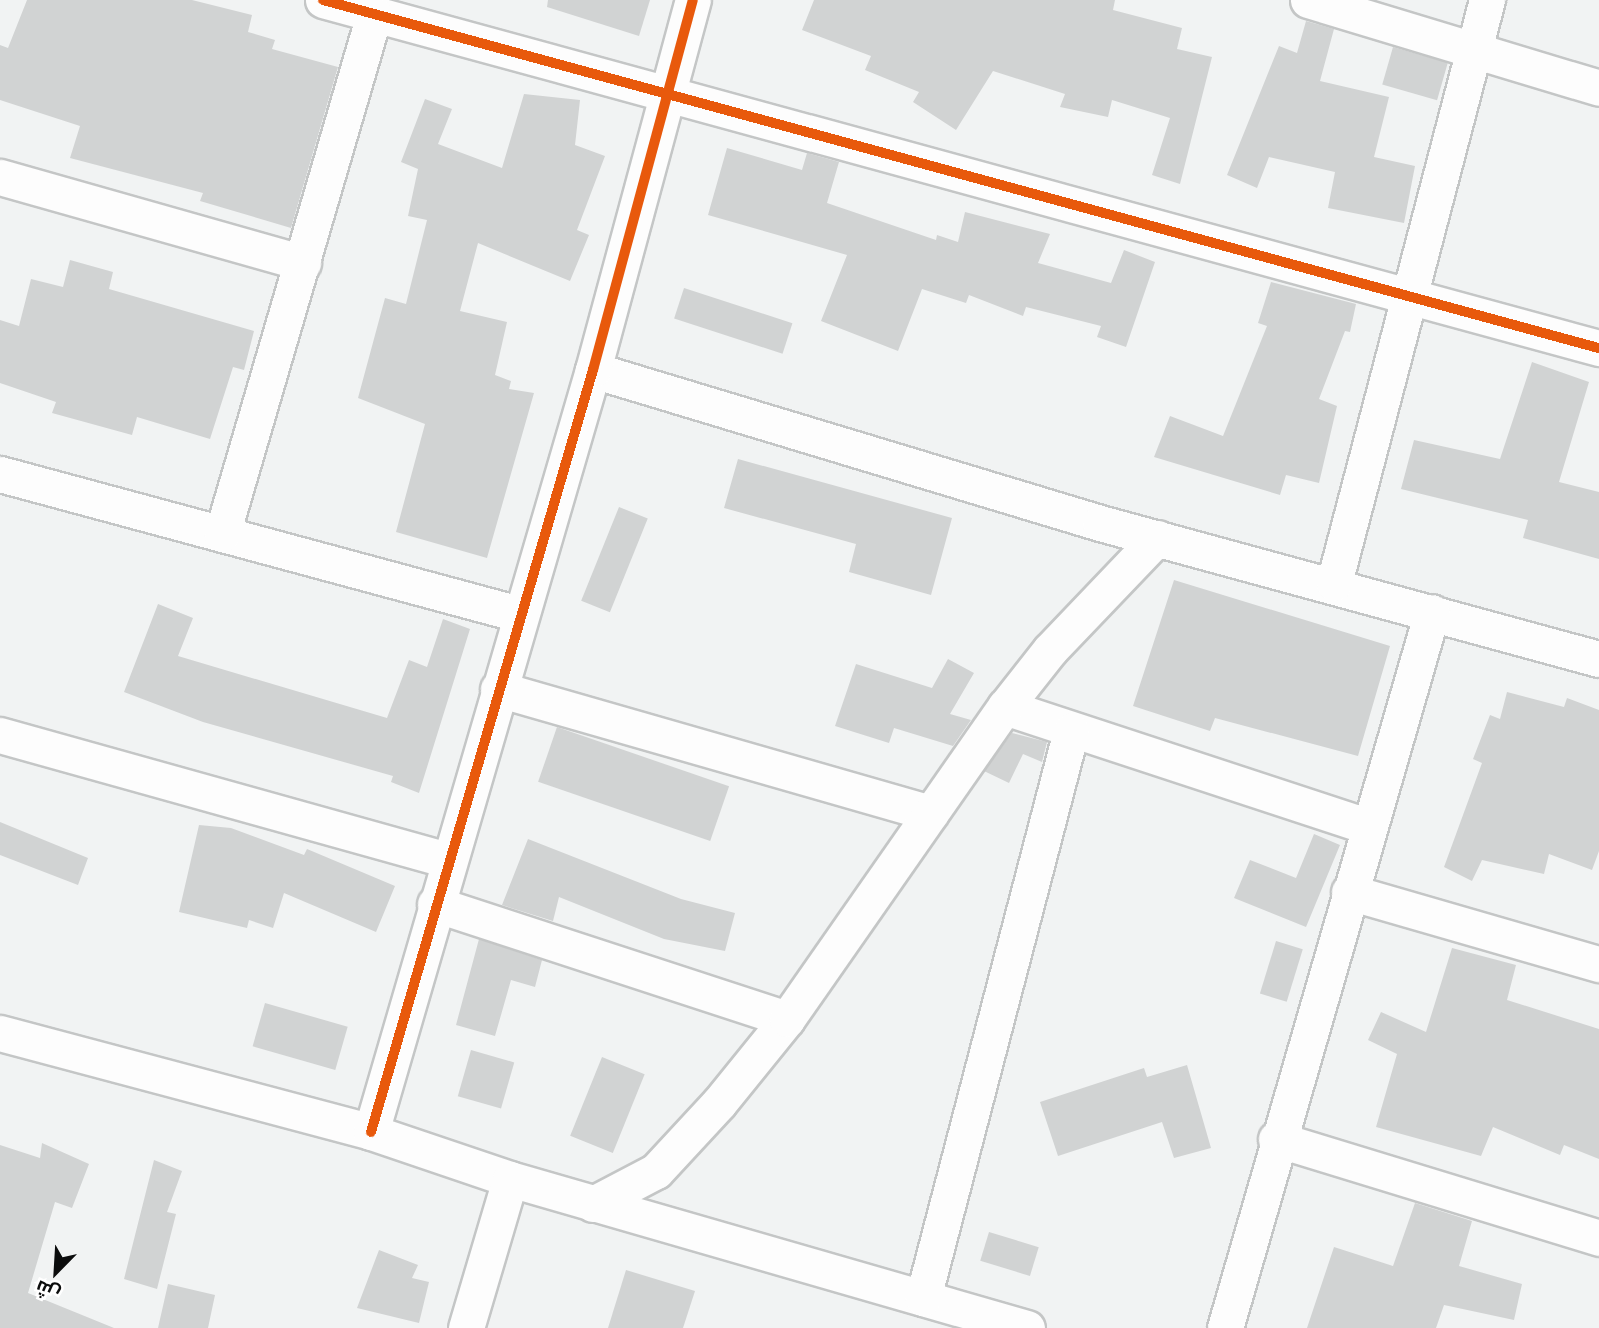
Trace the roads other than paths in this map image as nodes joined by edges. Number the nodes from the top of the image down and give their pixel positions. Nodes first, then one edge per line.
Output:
1 (323, 0) edge
2 (693, 0) edge
3 (1308, 0) edge
4 (1488, 0) edge
5 (374, 15) junction
6 (1475, 51) junction
7 (1599, 88) edge
8 (668, 91) junction
9 (0, 177) edge
10 (303, 263) junction
11 (1411, 295) junction
12 (1599, 348) edge
13 (593, 370) junction
14 (0, 474) edge
15 (222, 534) junction
16 (1157, 538) junction
17 (1334, 583) junction
18 (1432, 612) junction
19 (519, 614) junction
20 (1599, 659) edge
21 (498, 688) junction
22 (1005, 707) junction
23 (1071, 731) junction
24 (0, 735) edge
25 (930, 813) junction
26 (1369, 827) junction
27 (447, 860) junction
28 (1349, 892) junction
29 (435, 904) junction
30 (1599, 964) edge
31 (787, 1018) junction
32 (0, 1033) edge
33 (371, 1132) junction
34 (1276, 1139) junction
35 (510, 1179) junction
36 (593, 1203) junction
37 (1599, 1238) edge
38 (923, 1298) junction
39 (466, 1328) edge
40 (1027, 1328) edge
41 (1225, 1328) edge

1 - 5 street
2 - 8 street
3 - 6 street
4 - 6 street
5 - 8 street
5 - 10 street
6 - 7 street
6 - 11 street
8 - 11 street
8 - 13 street
9 - 10 street
10 - 15 street
11 - 12 street
11 - 17 street
13 - 16 street
13 - 19 street
14 - 15 street
15 - 19 street
16 - 17 street
16 - 22 street
17 - 18 street
18 - 20 street
18 - 26 street
19 - 21 street
21 - 25 street
21 - 27 street
22 - 23 street
22 - 25 street
23 - 26 street
23 - 38 street
24 - 27 street
25 - 31 street
26 - 28 street
27 - 29 street
28 - 30 street
28 - 34 street
29 - 31 street
29 - 33 street
31 - 36 street
32 - 33 street
33 - 35 street
34 - 37 street
34 - 41 street
35 - 36 street
35 - 39 street
36 - 38 street
38 - 40 street

